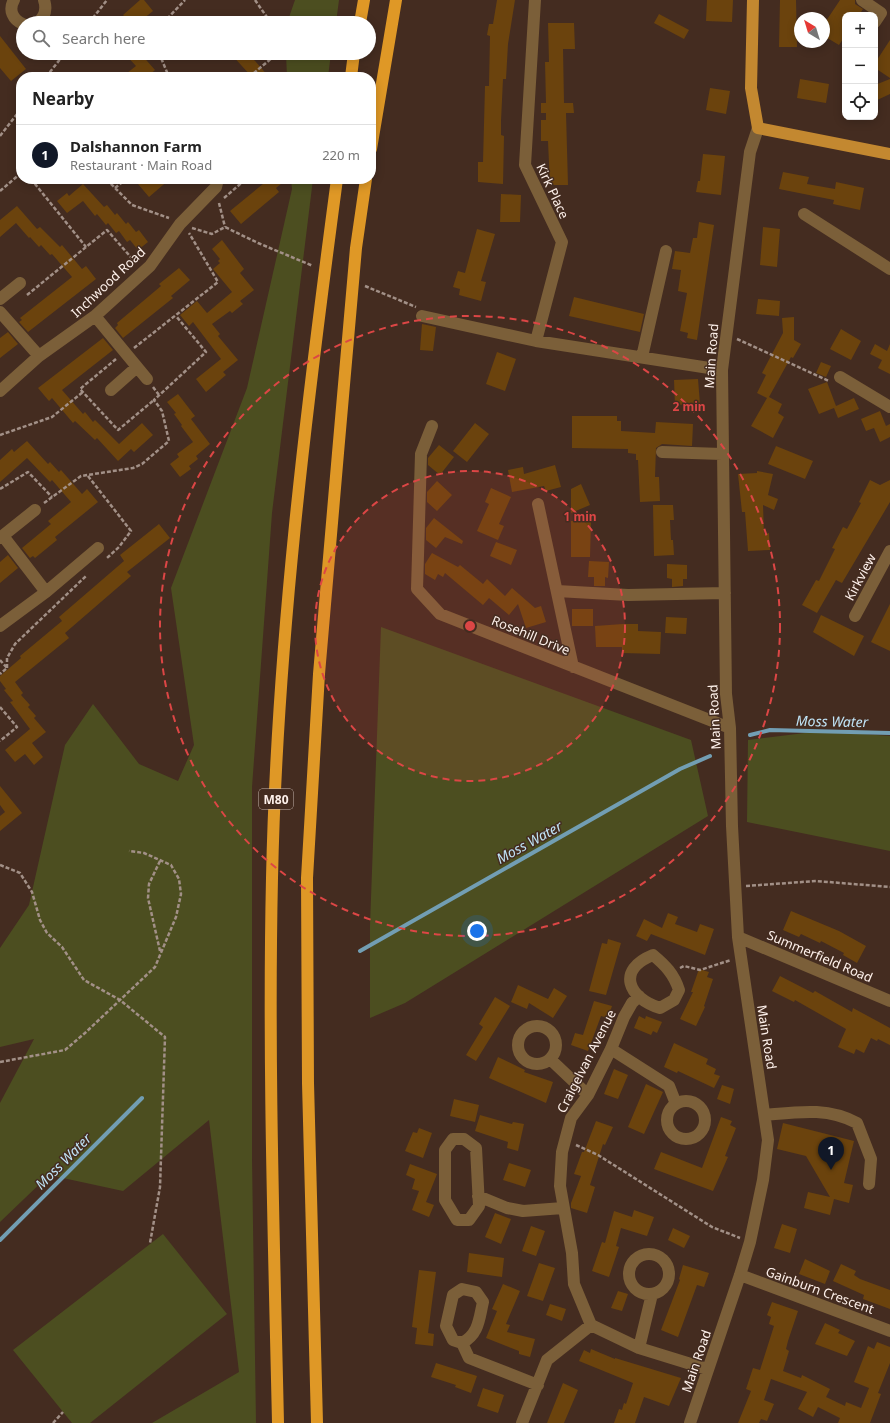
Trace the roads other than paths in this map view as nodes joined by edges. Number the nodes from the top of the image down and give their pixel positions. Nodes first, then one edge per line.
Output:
1 (14, 0) edge
2 (44, 0) edge
3 (364, 0) edge
4 (396, 0) edge
5 (535, 0) edge
6 (753, 0) edge
7 (862, 0) edge
8 (44, 16) edge
9 (361, 16) edge
10 (878, 18) edge
11 (16, 20) edge
12 (353, 60) edge
13 (352, 72) edge
14 (376, 119) edge
15 (758, 128) junction
16 (890, 154) edge
17 (217, 184) edge
18 (336, 184) edge
19 (365, 184) edge
20 (804, 214) dead end
21 (666, 251) dead end
22 (890, 269) edge
23 (20, 283) dead end
24 (0, 299) edge
25 (0, 312) edge
26 (95, 316) junction
27 (422, 316) dead end
28 (536, 341) junction
29 (39, 356) junction
30 (642, 357) junction
31 (137, 367) junction
32 (722, 370) junction
33 (840, 377) road end
34 (147, 379) dead end
35 (111, 390) dead end
36 (0, 391) edge
37 (890, 407) edge
38 (432, 426) dead end
39 (662, 452) dead end
40 (722, 454) junction
41 (538, 504) dead end
42 (35, 510) road end
43 (1, 537) edge
44 (98, 548) dead end
45 (890, 553) edge
46 (557, 591) junction
47 (46, 592) junction
48 (725, 593) junction
49 (855, 616) dead end
50 (0, 626) edge
51 (573, 667) junction
52 (730, 728) junction
53 (738, 937) junction
54 (639, 996) junction
55 (890, 1001) edge
56 (611, 1049) junction
57 (550, 1059) dead end
58 (588, 1095) junction
59 (676, 1104) dead end
60 (765, 1115) junction
61 (869, 1184) dead end
62 (478, 1196) junction
63 (563, 1208) junction
64 (740, 1276) junction
65 (652, 1294) dead end
66 (591, 1325) junction
67 (890, 1331) edge
68 (462, 1343) dead end
69 (639, 1348) junction
70 (708, 1369) junction
71 (538, 1385) junction
72 (278, 1423) edge
73 (317, 1423) edge
74 (522, 1423) edge
75 (690, 1423) edge

1 - 11 street
2 - 8 street
3 - 9 highway
4 - 14 highway
5 - 28 street, Kirk Place
6 - 15 main road, Main Road
7 - 10 street
12 - 13 highway
15 - 16 main road
15 - 32 street, Main Road
17 - 26 street, Inchwood Road
18 - 72 highway, M80
19 - 73 highway, M80
20 - 22 street
21 - 30 street
23 - 24 street
25 - 29 street
26 - 29 street, Inchwood Road
26 - 31 street
27 - 28 street
28 - 30 street
29 - 36 street, Inchwood Road
30 - 32 street
31 - 34 street
31 - 35 street
32 - 40 street, Main Road
33 - 37 street
38 - 51 street, Rosehill Drive
39 - 40 street
40 - 48 street, Main Road
41 - 46 street
42 - 43 street
43 - 47 street
44 - 47 street
45 - 49 street, Kirkview
46 - 48 street
46 - 51 street
47 - 50 street
48 - 52 street, Main Road
51 - 52 street, Rosehill Drive
52 - 53 street, Main Road
53 - 55 street, Summerfield Road
53 - 60 street, Main Road
54 - 54 street
54 - 56 street, Craigelvan Avenue
56 - 58 street, Craigelvan Avenue
56 - 59 street
57 - 58 street
58 - 63 street, Craigelvan Avenue
60 - 61 street
60 - 64 street, Main Road
62 - 62 street
62 - 63 street
63 - 66 street, Craigelvan Avenue
64 - 67 street, Gainburn Crescent
64 - 70 street, Main Road
65 - 69 street
66 - 69 street
66 - 71 street
68 - 71 street
69 - 70 street
70 - 75 street, Main Road
71 - 74 street

